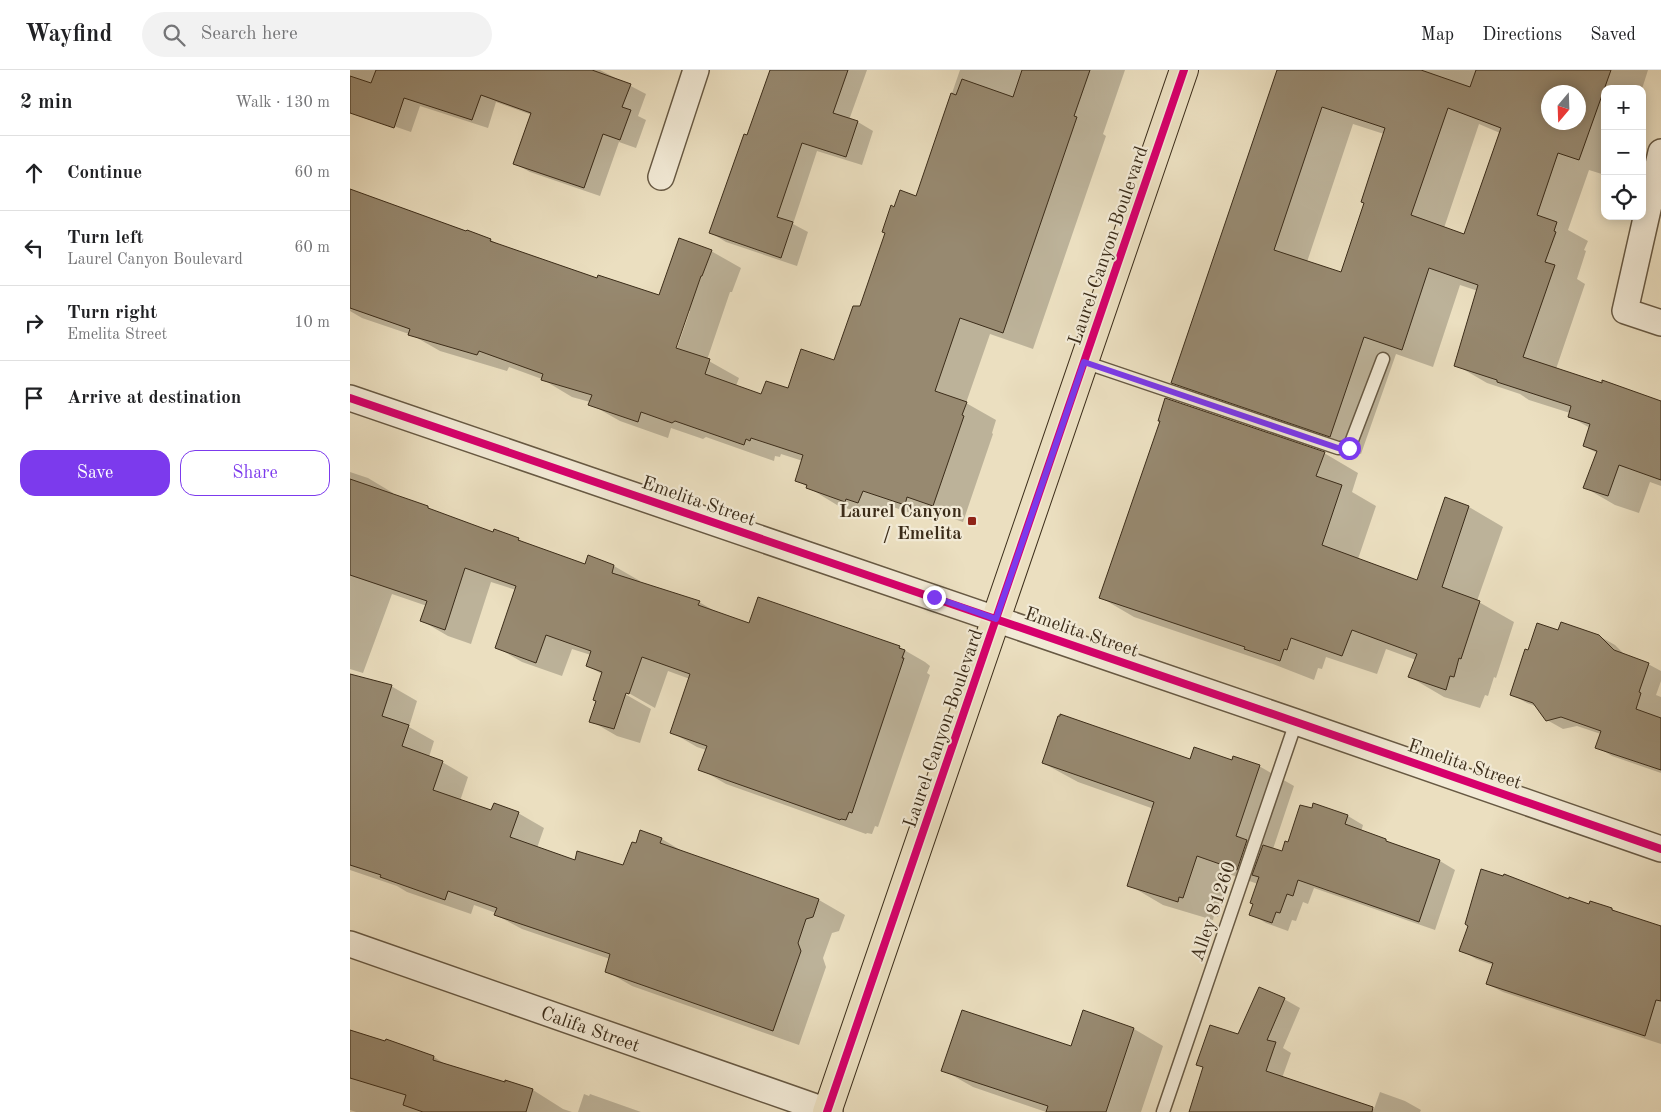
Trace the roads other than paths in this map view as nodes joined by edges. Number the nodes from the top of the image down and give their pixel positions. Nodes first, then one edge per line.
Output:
1 (696, 70) edge
2 (1184, 70) edge
3 (1661, 152) edge
4 (661, 177) dead end
5 (1661, 324) edge
6 (1383, 359) dead end
7 (1084, 362) junction
8 (350, 398) edge
9 (996, 619) junction
10 (1296, 722) junction
11 (1661, 848) edge
12 (350, 944) edge
13 (828, 1112) edge
14 (1163, 1112) edge

1 - 4 street
2 - 7 main road, Laurel Canyon Boulevard
3 - 5 street
6 - 7 lane
7 - 9 main road, Laurel Canyon Boulevard
8 - 9 street, Emelita Street
9 - 10 street, Emelita Street
9 - 13 main road, Laurel Canyon Boulevard
10 - 11 street, Emelita Street
10 - 14 lane, Alley 81260
12 - 13 street, Califa Street

